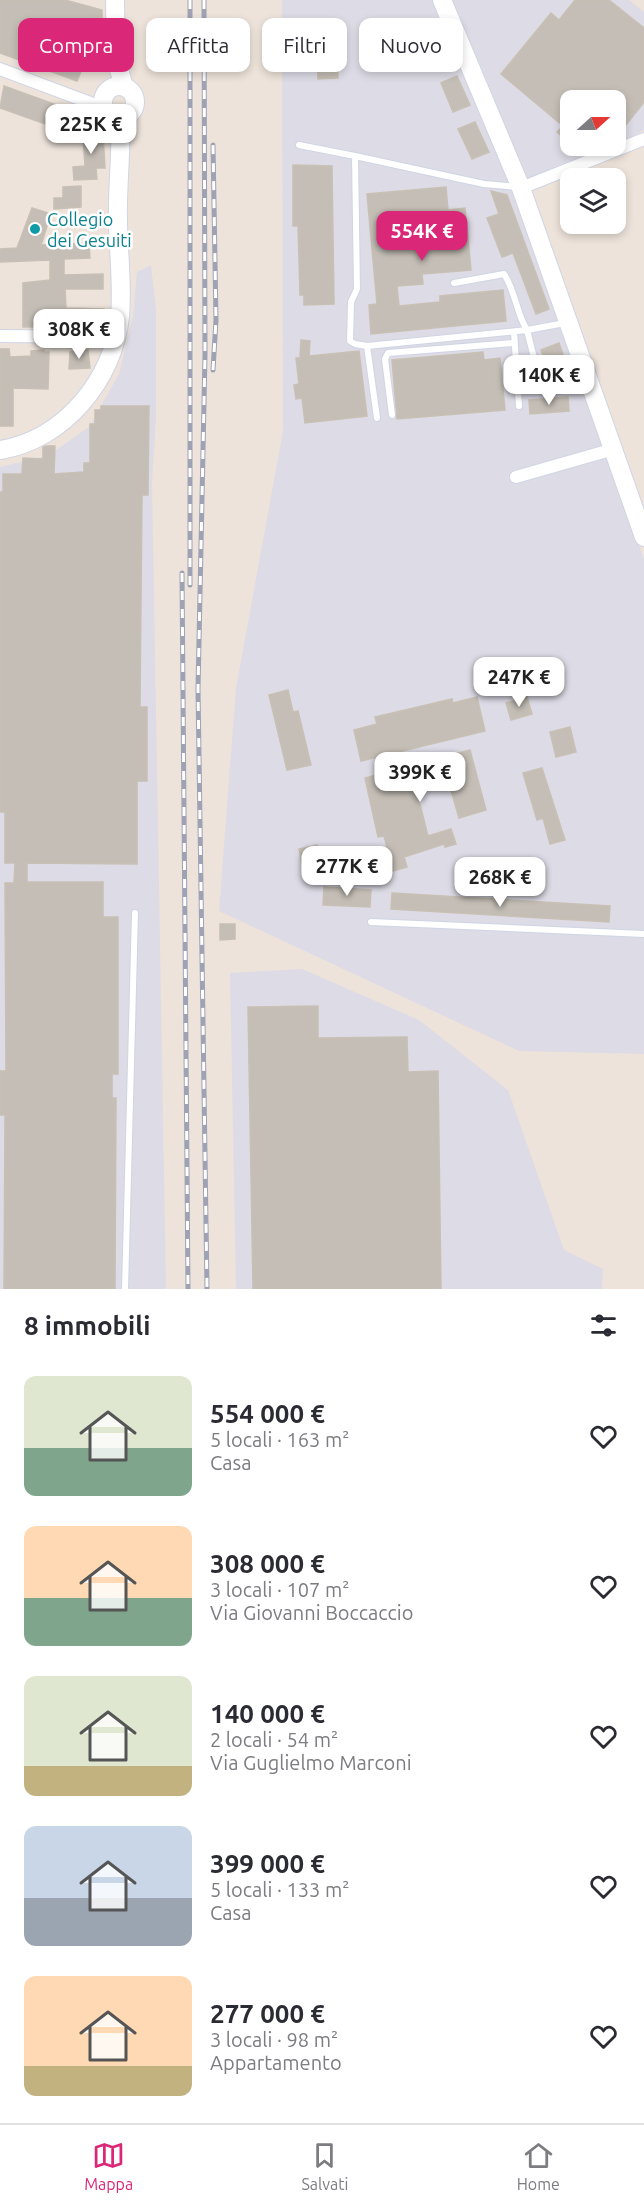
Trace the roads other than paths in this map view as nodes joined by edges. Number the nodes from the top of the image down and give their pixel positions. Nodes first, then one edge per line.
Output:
1 (115, 0) edge
2 (442, 0) edge
3 (0, 69) edge
4 (123, 87) junction
5 (112, 113) junction
6 (644, 139) edge
7 (299, 145) dead end
8 (355, 156) junction
9 (521, 188) junction
10 (454, 283) dead end
11 (569, 322) junction
12 (527, 330) junction
13 (514, 332) junction
14 (0, 336) edge
15 (116, 337) junction
16 (514, 343) junction
17 (367, 346) junction
18 (542, 390) dead end
19 (519, 406) dead end
20 (393, 415) dead end
21 (377, 418) dead end
22 (614, 449) junction
23 (0, 450) edge
24 (516, 477) dead end
25 (644, 537) edge
26 (135, 913) dead end
27 (371, 922) dead end
28 (644, 934) edge
29 (125, 1289) edge

1 - 4 street
2 - 9 street
3 - 5 street
4 - 5 street
4 - 5 street
5 - 15 street
6 - 9 street
7 - 8 lane
8 - 9 lane
8 - 17 lane
9 - 11 street
10 - 12 lane
11 - 12 lane
11 - 22 street
12 - 13 lane
12 - 18 lane
13 - 16 lane
13 - 17 lane
14 - 15 street
15 - 23 street
16 - 19 lane
16 - 20 lane
17 - 21 lane
22 - 24 street
22 - 25 street
26 - 29 lane
27 - 28 lane

